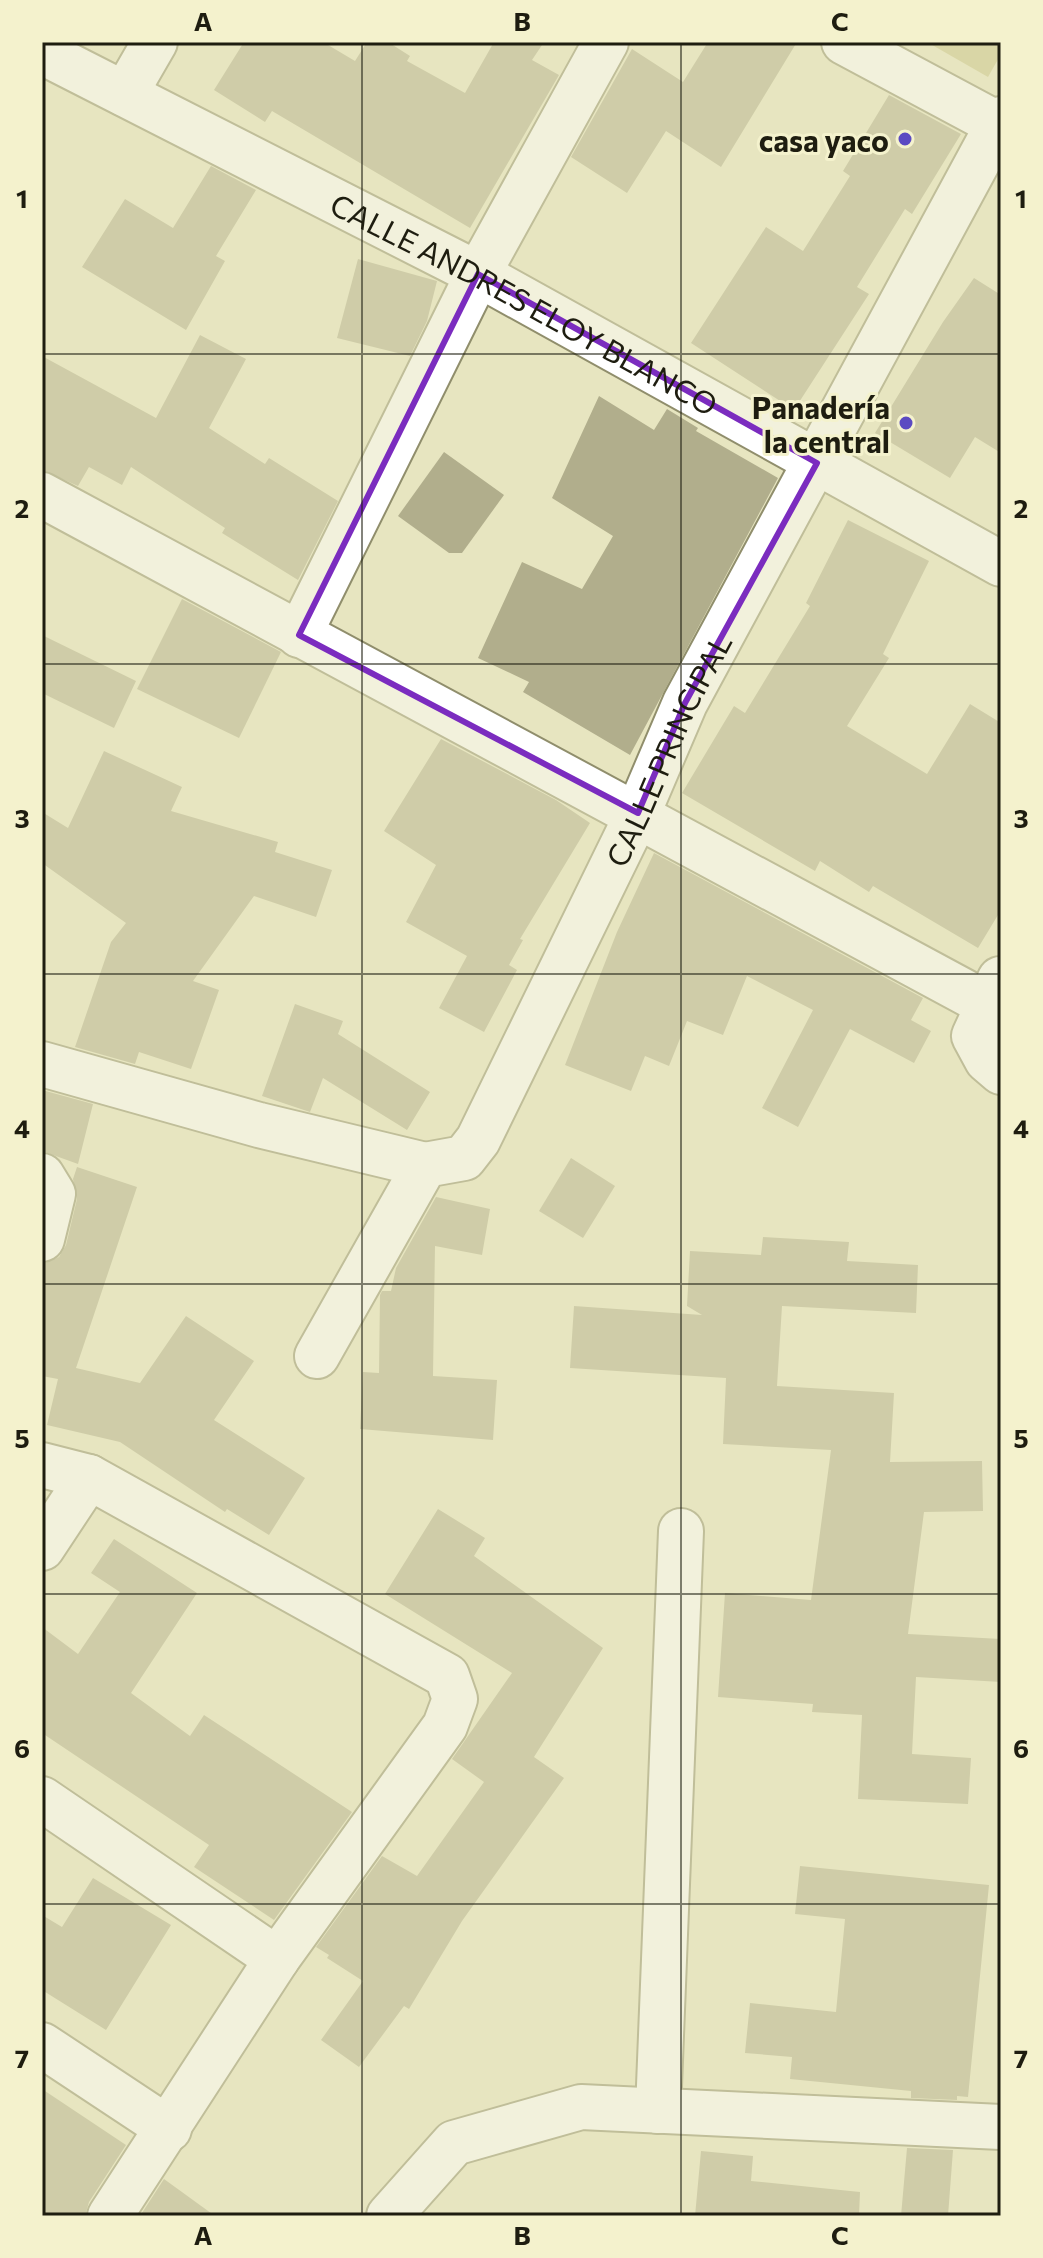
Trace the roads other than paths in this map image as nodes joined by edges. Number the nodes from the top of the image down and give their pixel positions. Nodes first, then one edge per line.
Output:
1 (155, 42) edge
2 (606, 42) edge
3 (844, 42) edge
4 (42, 52) edge
5 (125, 94) junction
6 (1000, 123) edge
7 (478, 274) junction
8 (817, 463) junction
9 (42, 495) edge
10 (1001, 564) edge
11 (299, 635) junction
12 (638, 813) junction
13 (994, 991) edge
14 (42, 1064) edge
15 (1001, 1072) edge
16 (425, 1165) junction
17 (42, 1176) edge
18 (42, 1239) edge
19 (317, 1356) dead end
20 (42, 1465) edge
21 (89, 1477) junction
22 (681, 1531) dead end
23 (42, 1548) edge
24 (42, 1799) edge
25 (277, 1959) junction
26 (42, 2045) edge
27 (658, 2111) junction
28 (1001, 2127) edge
29 (169, 2129) junction
30 (110, 2216) edge
31 (389, 2216) edge

1 - 5 street
2 - 7 street
3 - 6 street
4 - 5 street, CALLE ANDRES ELOY BLANCO
5 - 7 street, CALLE ANDRES ELOY BLANCO
6 - 8 street, CALLE PRINCIPAL
7 - 8 street, CALLE ANDRES ELOY BLANCO
7 - 11 street
8 - 10 street, CALLE ANDRES ELOY BLANCO
8 - 12 street, CALLE PRINCIPAL
9 - 11 street
11 - 12 street
12 - 13 street
12 - 16 street, CALLE PRINCIPAL
13 - 15 street
14 - 16 street
16 - 19 street
17 - 18 street
20 - 21 street
21 - 23 street
21 - 25 street
22 - 27 street
24 - 25 street
25 - 29 street
26 - 29 street
27 - 28 street
27 - 31 street
29 - 30 street

